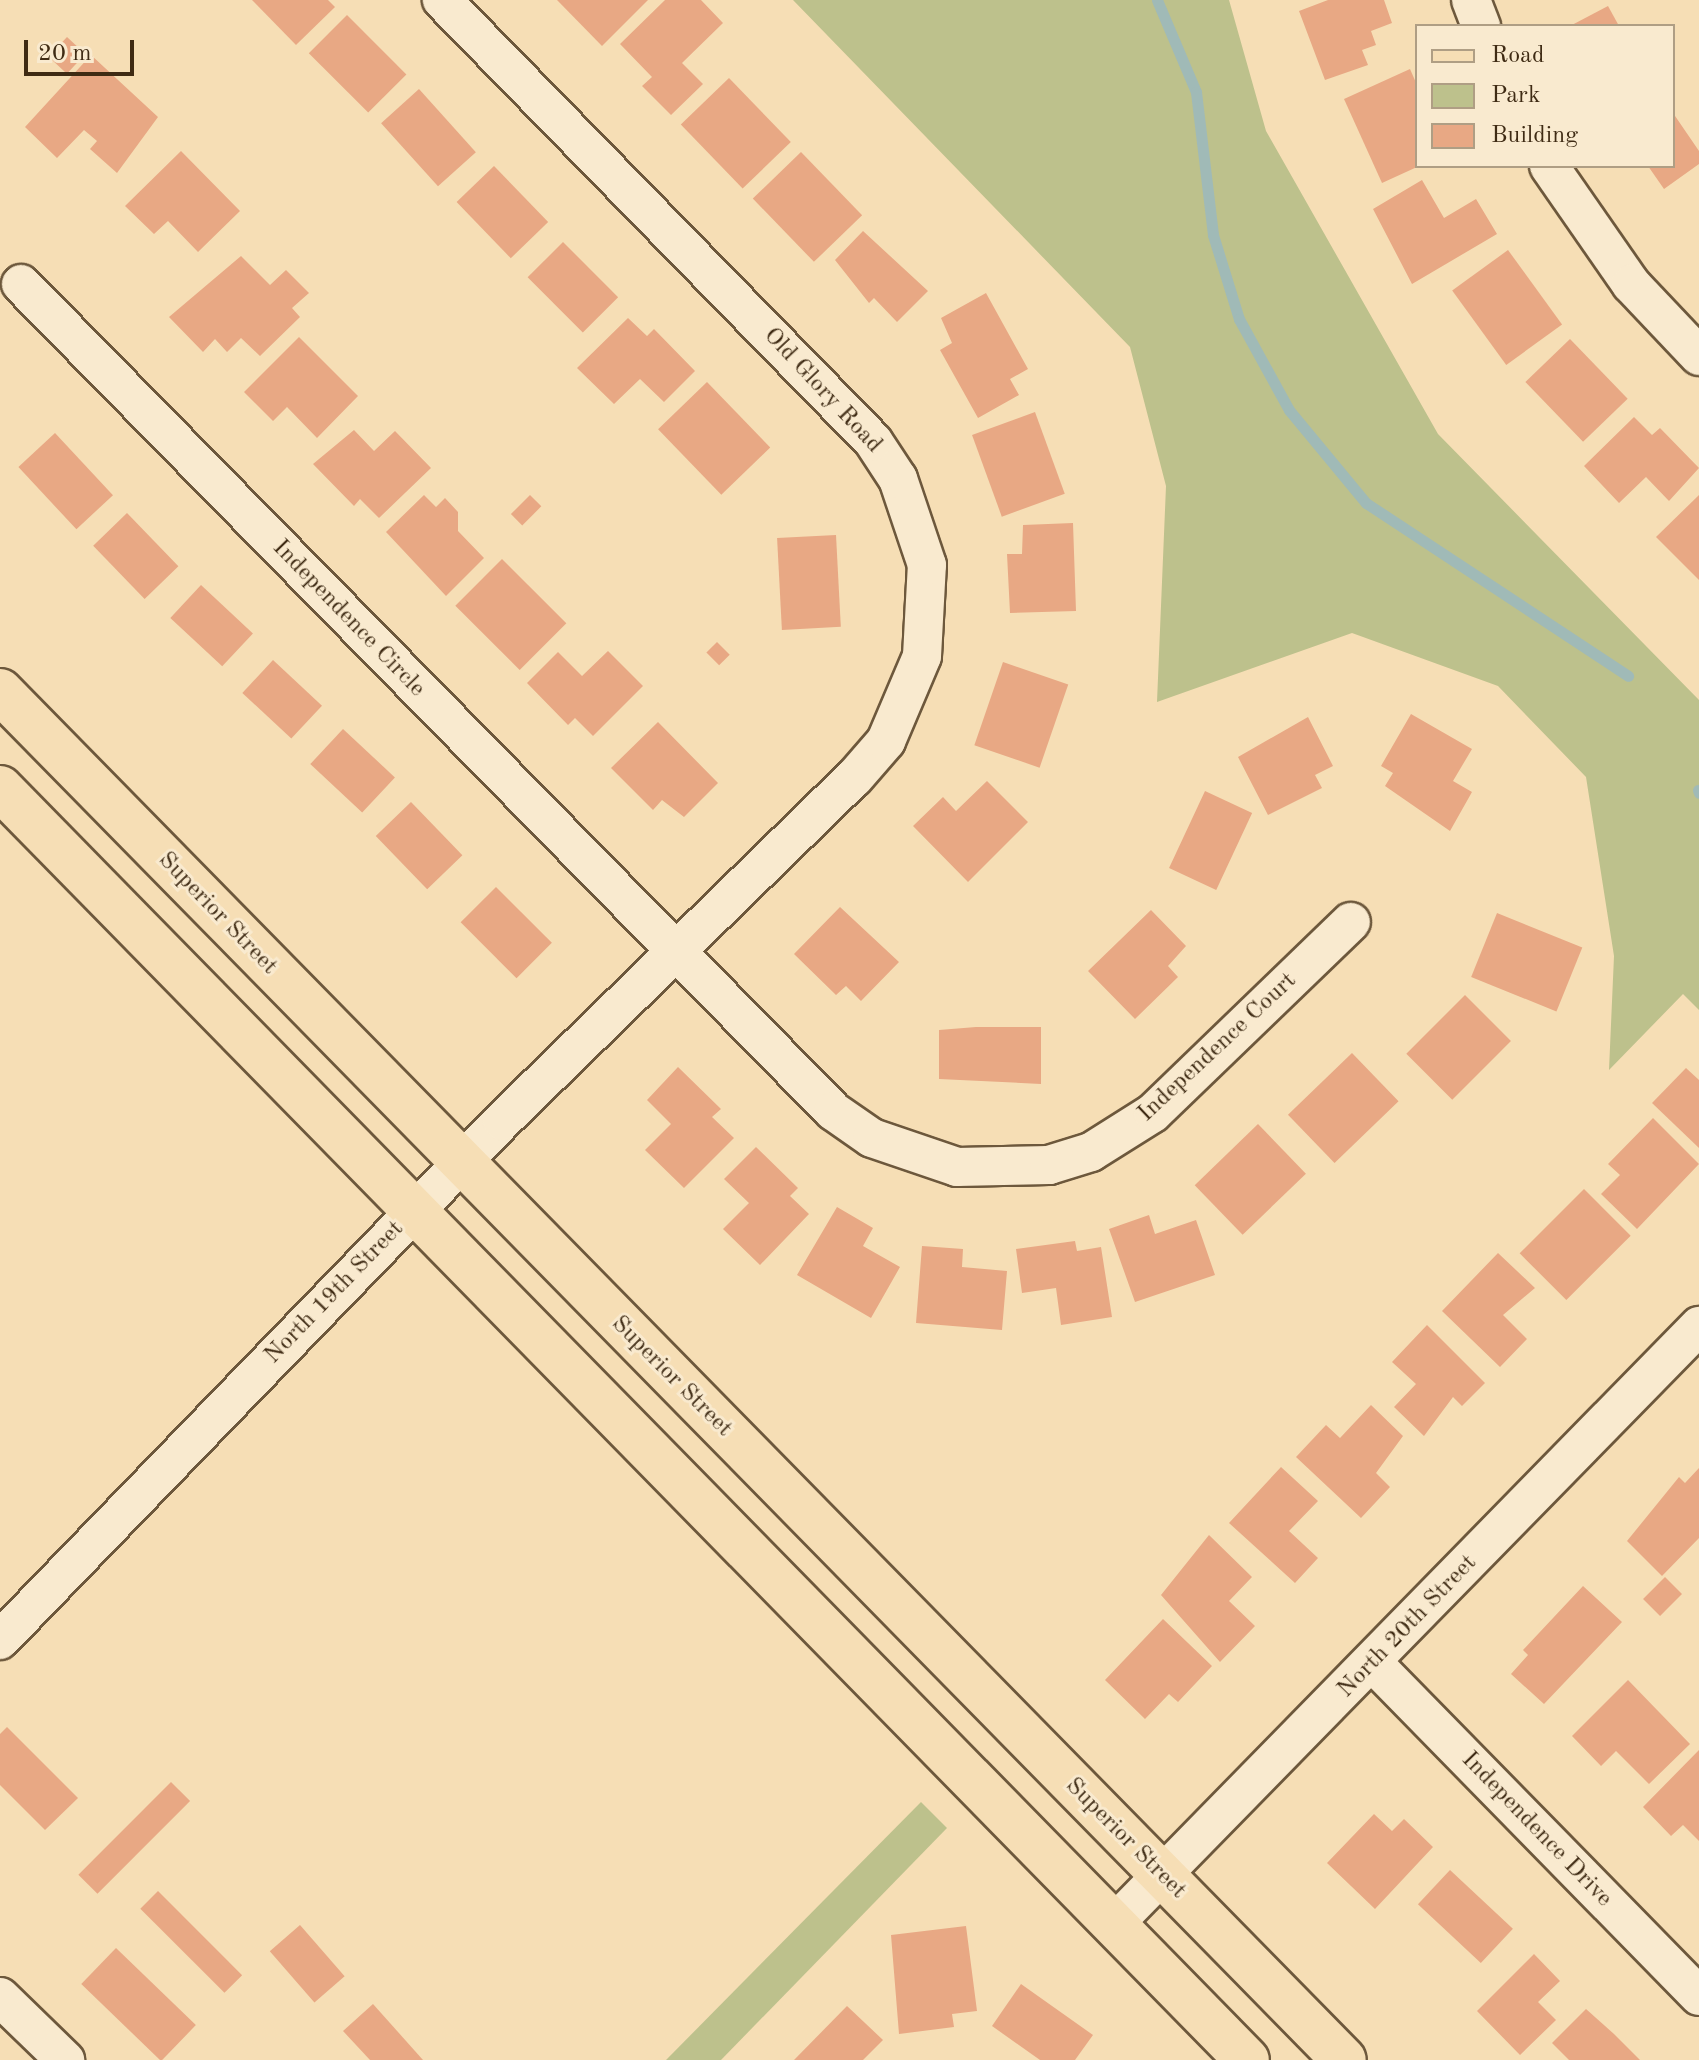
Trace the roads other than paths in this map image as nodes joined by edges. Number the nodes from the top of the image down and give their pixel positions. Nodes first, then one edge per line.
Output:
1 (442, 0) edge
2 (1471, 0) edge
3 (1480, 24) edge
4 (1550, 168) edge
5 (21, 284) dead end
6 (1699, 356) edge
7 (0, 691) edge
8 (0, 788) edge
9 (1351, 922) dead end
10 (676, 953) junction
11 (461, 1164) junction
12 (415, 1210) junction
13 (1699, 1326) edge
14 (0, 1640) edge
15 (1373, 1663) junction
16 (1162, 1877) junction
17 (1114, 1924) junction
18 (1699, 1996) edge
19 (0, 1997) edge
20 (65, 2060) edge
21 (1247, 2060) edge
22 (1344, 2060) edge

1 - 10 street, Old Glory Road
2 - 3 street
4 - 6 street
5 - 10 street, Independence Circle
7 - 11 main road, Superior Street
8 - 12 main road
9 - 10 street, Independence Court
10 - 11 street, North 19th Street
11 - 12 street, North 19th Street
11 - 16 main road, Superior Street
12 - 14 street, North 19th Street
12 - 17 main road
13 - 15 street, North 20th Street
15 - 16 street, North 20th Street
15 - 18 street, Independence Drive
16 - 17 street, North 20th Street
16 - 22 main road, Superior Street
17 - 21 main road
19 - 20 street

